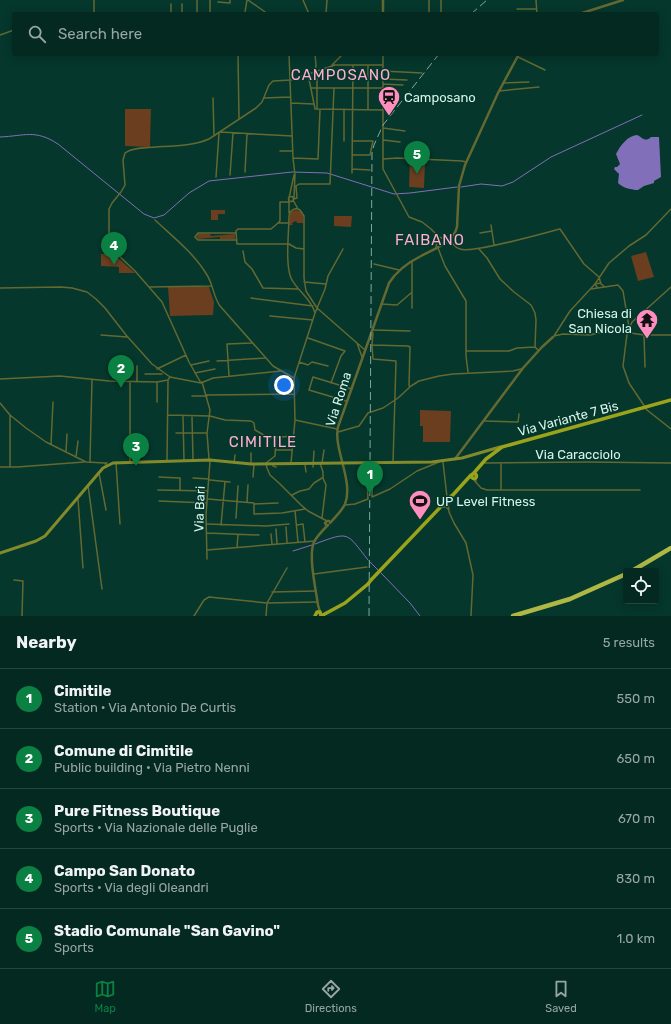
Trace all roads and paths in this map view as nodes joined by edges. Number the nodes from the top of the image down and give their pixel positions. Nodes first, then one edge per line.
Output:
1 (94, 0) edge
2 (198, 0) edge
3 (210, 0) edge
4 (230, 0) edge
5 (247, 0) edge
6 (303, 0) edge
7 (327, 0) edge
8 (383, 0) edge
9 (429, 0) edge
10 (441, 0) edge
11 (536, 0) edge
12 (623, 0) edge
13 (218, 2) dead end
14 (171, 4) dead end
15 (182, 4) dead end
16 (517, 9) dead end
17 (536, 9) junction
18 (94, 12) edge
19 (171, 12) edge
20 (182, 12) edge
21 (198, 12) edge
22 (210, 12) edge
23 (245, 12) dead end
24 (265, 12) edge
25 (307, 12) edge
26 (326, 12) edge
27 (383, 12) edge
28 (429, 12) edge
29 (441, 12) edge
30 (537, 12) edge
31 (585, 12) edge
32 (12, 31) edge
33 (0, 35) edge
34 (238, 56) edge
35 (289, 56) edge
36 (315, 56) edge
37 (341, 56) edge
38 (383, 56) edge
39 (519, 56) edge
40 (353, 65) junction
41 (368, 65) junction
42 (332, 66) junction
43 (383, 66) junction
44 (545, 70) dead end
45 (383, 71) junction
46 (316, 72) junction
47 (422, 73) dead end
48 (308, 74) junction
49 (383, 78) junction
50 (290, 80) junction
51 (407, 80) dead end
52 (529, 82) dead end
53 (503, 83) junction
54 (383, 84) junction
55 (403, 85) dead end
56 (539, 87) dead end
57 (311, 88) junction
58 (317, 88) junction
59 (334, 88) junction
60 (353, 88) junction
61 (368, 88) junction
62 (383, 88) junction
63 (499, 91) junction
64 (291, 96) junction
65 (213, 98) dead end
66 (264, 98) junction
67 (291, 103) junction
68 (314, 104) junction
69 (317, 109) junction
70 (333, 109) junction
71 (344, 109) junction
72 (352, 109) junction
73 (368, 109) junction
74 (383, 110) junction
75 (239, 119) junction
76 (383, 126) junction
77 (405, 131) dead end
78 (219, 132) junction
79 (233, 133) junction
80 (247, 134) junction
81 (214, 136) junction
82 (292, 136) junction
83 (383, 140) junction
84 (344, 141) dead end
85 (352, 141) junction
86 (400, 142) dead end
87 (280, 151) dead end
88 (293, 151) junction
89 (352, 155) junction
90 (293, 158) junction
91 (383, 159) junction
92 (466, 162) junction
93 (352, 169) junction
94 (370, 170) dead end
95 (245, 172) dead end
96 (352, 173) dead end
97 (230, 175) dead end
98 (295, 175) junction
99 (216, 177) dead end
100 (289, 199) junction
101 (294, 199) junction
102 (289, 202) junction
103 (298, 209) junction
104 (671, 209) edge
105 (289, 216) junction
106 (155, 220) dead end
107 (278, 223) junction
108 (289, 223) junction
109 (491, 225) dead end
110 (492, 231) junction
111 (236, 233) junction
112 (480, 233) dead end
113 (436, 236) junction
114 (236, 240) junction
115 (448, 240) junction
116 (289, 244) junction
117 (494, 245) junction
118 (437, 248) junction
119 (478, 248) junction
120 (304, 249) junction
121 (343, 249) dead end
122 (244, 251) dead end
123 (412, 262) junction
124 (374, 264) dead end
125 (400, 270) junction
126 (599, 277) junction
127 (304, 282) junction
128 (601, 283) junction
129 (326, 284) junction
130 (595, 284) junction
131 (211, 286) junction
132 (149, 287) junction
133 (605, 287) junction
134 (671, 287) edge
135 (0, 288) edge
136 (598, 288) junction
137 (298, 289) junction
138 (591, 289) junction
139 (412, 292) junction
140 (251, 298) dead end
141 (381, 304) junction
142 (312, 306) junction
143 (317, 308) junction
144 (412, 308) dead end
145 (315, 313) junction
146 (270, 316) dead end
147 (313, 320) junction
148 (629, 327) junction
149 (372, 331) junction
150 (410, 331) dead end
151 (628, 332) junction
152 (101, 335) dead end
153 (644, 335) junction
154 (671, 335) edge
155 (127, 336) junction
156 (554, 336) junction
157 (308, 338) junction
158 (252, 343) junction
159 (358, 345) junction
160 (368, 345) junction
161 (372, 345) junction
162 (536, 347) junction
163 (539, 350) junction
164 (365, 351) junction
165 (466, 351) junction
166 (186, 355) junction
167 (265, 358) junction
168 (362, 359) junction
169 (229, 360) junction
170 (217, 361) dead end
171 (209, 362) dead end
172 (299, 362) junction
173 (191, 365) junction
174 (137, 366) dead end
175 (328, 366) dead end
176 (645, 367) dead end
177 (523, 368) junction
178 (156, 369) junction
179 (215, 369) dead end
180 (281, 371) junction
181 (195, 373) junction
182 (468, 373) junction
183 (145, 374) dead end
184 (164, 374) junction
185 (170, 377) junction
186 (229, 377) junction
187 (294, 378) junction
188 (0, 379) edge
189 (92, 379) junction
190 (168, 380) junction
191 (130, 382) junction
192 (136, 382) junction
193 (157, 382) junction
194 (201, 383) junction
195 (331, 383) junction
196 (409, 388) junction
197 (352, 389) junction
198 (295, 394) junction
199 (206, 395) junction
200 (192, 396) dead end
201 (671, 400) edge
202 (394, 401) junction
203 (640, 401) junction
204 (53, 402) dead end
205 (157, 402) dead end
206 (347, 402) junction
207 (0, 403) edge
208 (647, 407) junction
209 (637, 410) junction
210 (519, 414) dead end
211 (10, 415) junction
212 (168, 415) junction
213 (183, 416) junction
214 (192, 416) junction
215 (209, 416) junction
216 (294, 420) junction
217 (483, 421) junction
218 (671, 429) edge
219 (337, 430) junction
220 (176, 433) dead end
221 (183, 433) junction
222 (192, 433) junction
223 (207, 433) junction
224 (67, 434) dead end
225 (293, 436) junction
226 (276, 438) junction
227 (78, 441) dead end
228 (51, 444) junction
229 (276, 450) junction
230 (292, 450) junction
231 (324, 450) dead end
232 (314, 451) dead end
233 (494, 451) junction
234 (66, 452) junction
235 (484, 452) junction
236 (251, 453) dead end
237 (235, 455) dead end
238 (76, 457) junction
239 (455, 459) junction
240 (210, 460) junction
241 (167, 461) junction
242 (184, 461) junction
243 (193, 461) junction
244 (442, 461) junction
245 (486, 461) junction
246 (86, 462) junction
247 (90, 462) junction
248 (116, 462) junction
249 (130, 462) junction
250 (234, 463) junction
251 (266, 463) junction
252 (273, 463) junction
253 (293, 463) junction
254 (305, 463) junction
255 (313, 463) junction
256 (321, 463) junction
257 (343, 463) junction
258 (366, 463) junction
259 (373, 463) junction
260 (393, 463) junction
261 (501, 463) junction
262 (671, 463) edge
263 (106, 464) junction
264 (252, 464) junction
265 (0, 467) edge
266 (10, 467) junction
267 (276, 467) dead end
268 (296, 467) dead end
269 (313, 467) dead end
270 (306, 472) dead end
271 (99, 473) junction
272 (253, 476) dead end
273 (159, 477) dead end
274 (474, 477) junction
275 (193, 478) dead end
276 (323, 478) junction
277 (209, 480) junction
278 (225, 482) junction
279 (230, 482) dead end
280 (88, 485) junction
281 (248, 485) dead end
282 (238, 486) dead end
283 (158, 490) dead end
284 (180, 490) junction
285 (501, 490) junction
286 (640, 490) dead end
287 (208, 491) junction
288 (292, 495) junction
289 (78, 499) junction
290 (208, 499) junction
291 (223, 500) junction
292 (159, 501) dead end
293 (237, 501) junction
294 (247, 502) junction
295 (207, 503) junction
296 (254, 503) junction
297 (278, 503) dead end
298 (446, 503) junction
299 (345, 505) junction
300 (304, 509) junction
301 (106, 510) dead end
302 (295, 511) junction
303 (449, 512) junction
304 (236, 518) dead end
305 (323, 518) junction
306 (328, 522) junction
307 (120, 524) dead end
308 (207, 524) junction
309 (290, 524) dead end
310 (221, 525) junction
311 (296, 525) junction
312 (286, 527) dead end
313 (276, 529) dead end
314 (207, 533) junction
315 (271, 534) dead end
316 (238, 535) junction
317 (259, 535) dead end
318 (315, 541) junction
319 (298, 542) junction
320 (305, 542) junction
321 (287, 543) junction
322 (272, 544) junction
323 (277, 544) junction
324 (237, 547) junction
325 (671, 549) edge
326 (207, 550) junction
327 (0, 553) edge
328 (207, 559) dead end
329 (367, 567) dead end
330 (83, 568) dead end
331 (287, 568) dead end
332 (637, 568) edge
333 (641, 568) edge
334 (314, 574) junction
335 (623, 576) edge
336 (623, 576) edge
337 (14, 580) dead end
338 (102, 589) dead end
339 (316, 591) junction
340 (272, 592) junction
341 (267, 603) junction
342 (318, 604) junction
343 (317, 614) edge
344 (22, 616) edge
345 (194, 616) edge
346 (266, 616) edge
347 (471, 616) edge
348 (513, 616) edge
349 (522, 616) edge

1 - 18 street
2 - 21 street
3 - 22 street
4 - 13 street
5 - 23 street
5 - 24 street
6 - 25 street
7 - 26 street
8 - 27 street
9 - 28 street
10 - 29 street
11 - 17 street
12 - 31 street
14 - 19 street
15 - 20 street
16 - 17 street
17 - 30 street
32 - 33 street
34 - 75 street
35 - 50 street
36 - 46 street
37 - 42 street
38 - 43 street
39 - 44 street
39 - 53 street
40 - 41 street
40 - 42 street
40 - 60 street
41 - 43 street
41 - 61 street
42 - 46 street
43 - 45 street
45 - 47 street
45 - 49 street
46 - 48 street
46 - 58 street
48 - 50 street
48 - 57 street
49 - 51 street
49 - 54 street
50 - 64 street
50 - 66 street
52 - 53 street
53 - 63 street
54 - 55 street
54 - 62 street
56 - 63 street
57 - 58 street
57 - 68 street
58 - 59 street
58 - 69 street
59 - 60 street
59 - 70 street
60 - 61 street
60 - 72 street
61 - 62 street
61 - 73 street
62 - 74 street
63 - 92 street
64 - 66 street
64 - 67 street
65 - 81 street
66 - 75 street
67 - 68 street
67 - 82 street
68 - 69 street
69 - 70 street
69 - 90 street
70 - 71 street
70 - 101 street
71 - 72 street
71 - 84 street
72 - 73 street
72 - 85 street
73 - 74 street
74 - 76 street
75 - 78 street
76 - 77 street
76 - 83 street
78 - 79 street
78 - 81 street
78 - 99 street
79 - 80 street
79 - 97 street
80 - 82 street
80 - 95 street
81 - 132 street, Via Bari
82 - 88 street
83 - 86 street
83 - 91 street
85 - 89 street
85 - 89 street
87 - 88 street
88 - 90 street
89 - 93 street
90 - 98 street
91 - 92 street
91 - 113 street
92 - 115 street
93 - 94 street
93 - 96 street
98 - 100 street
98 - 101 street
100 - 101 street
100 - 101 street
100 - 102 street
101 - 103 street
102 - 105 street
102 - 107 street
103 - 105 street
103 - 120 street
104 - 126 street
105 - 108 street
106 - 131 street
107 - 108 street
107 - 111 street
108 - 116 street
109 - 110 street
110 - 112 street
110 - 117 street
111 - 114 street
111 - 114 street
113 - 115 street
113 - 118 street
114 - 116 street
115 - 118 street, Via Roma
115 - 119 street
116 - 120 street
116 - 137 street
117 - 119 street
117 - 126 street
118 - 123 street, Via Roma
118 - 165 street
119 - 162 street
120 - 127 street
121 - 129 street
122 - 137 street
123 - 125 street, Via Roma
123 - 139 street
124 - 125 street
125 - 141 street, Via Roma
126 - 128 street
126 - 130 street
127 - 129 street
127 - 143 street
128 - 130 street
128 - 133 street
129 - 143 street
130 - 136 street
130 - 138 street
131 - 132 street
131 - 158 street
132 - 166 street, Via Bari
133 - 136 street
133 - 148 street
134 - 148 street
135 - 155 street
136 - 138 street
137 - 142 street
138 - 156 street
139 - 141 street
139 - 144 street
140 - 142 street
141 - 149 street, Via Roma
142 - 145 street
143 - 145 street
143 - 159 street
145 - 147 street
146 - 147 street
147 - 157 street
148 - 151 street
149 - 150 street
149 - 160 street, Via Roma
149 - 161 street
151 - 153 street
151 - 156 street
151 - 203 street
152 - 155 street
153 - 154 street
153 - 176 street
155 - 178 street
156 - 163 street
157 - 172 street
157 - 195 street
158 - 167 street
158 - 169 street
159 - 160 street
159 - 164 street
159 - 168 street
160 - 164 street, Via Roma
161 - 196 street
161 - 202 street
162 - 163 street
162 - 165 street
163 - 177 street
164 - 168 street, Via Roma
165 - 182 street
166 - 173 street, Via Bari
166 - 178 street
167 - 169 street
167 - 180 street
168 - 197 street, Via Roma
169 - 170 street
169 - 186 street
171 - 173 street
172 - 175 street
172 - 187 street
173 - 181 street, Via Bari
174 - 192 street
177 - 182 street
177 - 217 street
178 - 184 street
179 - 181 street
180 - 186 street
180 - 187 street
181 - 194 street, Via Bari
182 - 196 street
183 - 184 street
184 - 185 street
185 - 190 street
185 - 194 street
186 - 194 street
187 - 198 street
188 - 189 street
189 - 191 street
189 - 247 street
190 - 193 street
190 - 212 street
191 - 192 street
191 - 249 street
192 - 193 street
193 - 205 street
194 - 199 street, Via Bari
195 - 197 street
195 - 206 street
196 - 202 street
197 - 206 street, Via Roma
198 - 199 street
198 - 216 street
199 - 200 street
199 - 215 street, Via Bari
201 - 208 main road, Via Variante 7 Bis
202 - 219 street
202 - 260 street
203 - 208 street
203 - 208 street
203 - 209 street
204 - 228 street
206 - 219 street, Via Roma
207 - 211 street
208 - 209 main road, Via Variante 7 Bis
208 - 218 street
209 - 233 main road, Via Variante 7 Bis
210 - 217 street
211 - 228 street
211 - 266 street
212 - 213 street
212 - 241 street
213 - 214 street
213 - 221 street
214 - 215 street
214 - 222 street
215 - 223 street, Via Bari
215 - 226 street
216 - 219 street
216 - 225 street
217 - 239 street
219 - 257 street, Via Roma
220 - 221 street
221 - 222 street
221 - 242 street
222 - 223 street
222 - 243 street
223 - 240 street, Via Bari
224 - 234 street
225 - 226 street
225 - 230 street
226 - 229 street
227 - 238 street
228 - 234 street
229 - 230 street
229 - 251 street
230 - 253 street
231 - 256 street
232 - 255 street
233 - 235 main road
233 - 245 main road, Via Variante 7 Bis
234 - 238 street
235 - 239 main road
235 - 245 main road
236 - 264 street
237 - 250 street
238 - 246 street
239 - 244 main road
240 - 243 main road
240 - 250 main road
240 - 277 street, Via Bari
241 - 242 main road
241 - 249 main road
242 - 243 main road
244 - 259 street
244 - 260 main road
244 - 298 street
245 - 261 street, Via Caracciolo
245 - 274 main road, Via Variante 7 Bis
246 - 247 street
246 - 266 street
247 - 263 street
248 - 249 main road
248 - 263 main road
248 - 307 street
250 - 264 main road
251 - 252 main road
251 - 264 main road
251 - 288 street
252 - 253 main road
252 - 267 street
253 - 254 main road
253 - 268 street
254 - 255 main road
254 - 270 street
255 - 256 main road
255 - 269 street
256 - 257 main road
256 - 276 street
257 - 258 main road
257 - 299 street, Via Roma
258 - 259 main road
258 - 299 street
259 - 260 main road
261 - 262 street, Via Caracciolo
261 - 285 street
263 - 271 main road
264 - 272 street
265 - 266 street
271 - 280 main road
271 - 301 street
273 - 284 street
274 - 285 street
274 - 298 main road, Via Variante 7 Bis
275 - 277 street
276 - 288 street
276 - 305 street
277 - 278 street
277 - 287 street, Via Bari
278 - 279 street
278 - 291 street
280 - 289 main road
280 - 338 street
281 - 294 street
282 - 293 street
283 - 284 street
284 - 287 street
285 - 286 street
287 - 290 street, Via Bari
288 - 300 street
289 - 327 main road
289 - 330 street
290 - 291 street
290 - 295 street, Via Bari
291 - 293 street
291 - 310 street
292 - 295 street
293 - 294 street
293 - 304 street
294 - 296 street
295 - 308 street, Via Bari
296 - 297 street
296 - 302 street
298 - 303 street
298 - 303 street
298 - 343 main road, Via Variante 7 Bis, bridge
299 - 306 street
300 - 302 street
300 - 305 street
302 - 311 street
303 - 347 street
305 - 306 street
306 - 318 street
308 - 310 street
308 - 314 street, Via Bari
309 - 310 street
311 - 319 street
311 - 320 street
312 - 321 street
313 - 323 street
314 - 316 street
314 - 326 street, Via Bari
315 - 322 street
316 - 317 street
316 - 324 street
318 - 320 street
318 - 334 street
319 - 320 street
319 - 321 street
321 - 323 street
322 - 323 street
322 - 324 street
324 - 326 street
325 - 332 highway
325 - 333 highway
326 - 328 street, Via Bari
329 - 334 street
331 - 340 street
334 - 339 street
335 - 348 highway
336 - 349 highway
337 - 344 street
339 - 340 street
339 - 342 street
340 - 341 street
341 - 342 street
341 - 345 street
341 - 346 street
342 - 343 street

